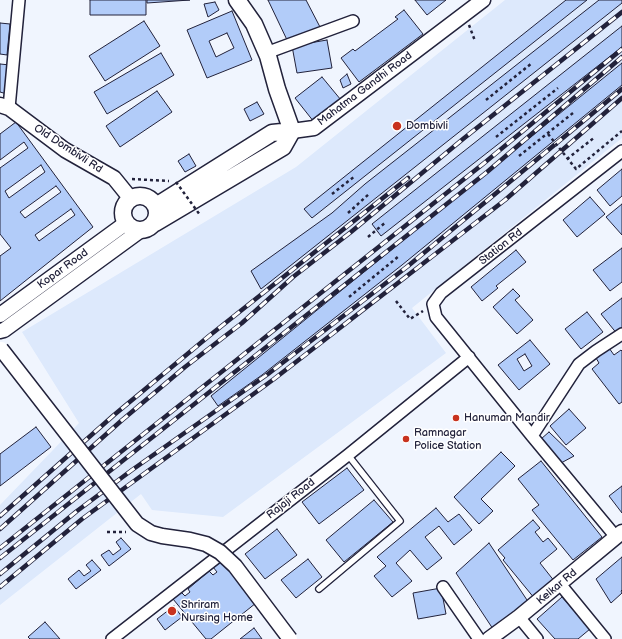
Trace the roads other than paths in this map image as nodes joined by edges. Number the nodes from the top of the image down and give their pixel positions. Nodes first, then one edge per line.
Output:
1 (19, 0) edge
2 (237, 0) edge
3 (482, 0) edge
4 (353, 21) dead end
5 (266, 53) junction
6 (4, 107) edge
7 (292, 131) junction
8 (622, 151) edge
9 (132, 199) junction
10 (156, 206) junction
11 (126, 223) junction
12 (148, 227) junction
13 (0, 315) edge
14 (0, 331) edge
15 (622, 334) edge
16 (1, 348) edge
17 (469, 357) junction
18 (532, 436) junction
19 (348, 455) junction
20 (619, 534) edge
21 (560, 584) junction
22 (444, 587) dead end
23 (319, 589) dead end
24 (519, 617) junction
25 (600, 637) edge
26 (112, 639) edge
27 (290, 639) edge
28 (479, 639) edge
29 (489, 639) edge
30 (537, 639) edge

1 - 6 street
2 - 5 main road
3 - 7 street, Mahatma Gandhi Road
4 - 5 street
5 - 7 main road
6 - 9 street, Old Dombivli Rd
7 - 10 main road, Mahatma Gandhi Road
7 - 12 main road
8 - 17 street, Station Rd
9 - 10 main road
9 - 11 main road
10 - 12 main road
11 - 12 main road
11 - 13 street, Kopar Road
12 - 14 street
15 - 18 street
16 - 27 street, bridge
17 - 18 street, Station Rd
17 - 19 street, Rajaji Road
18 - 20 street, Station Rd
19 - 23 lane
19 - 26 street, Rajaji Road
20 - 21 street, Kelkar Rd
21 - 24 street, Kelkar Rd
21 - 25 street
22 - 28 street
24 - 29 street, Kelkar Rd
24 - 30 street

